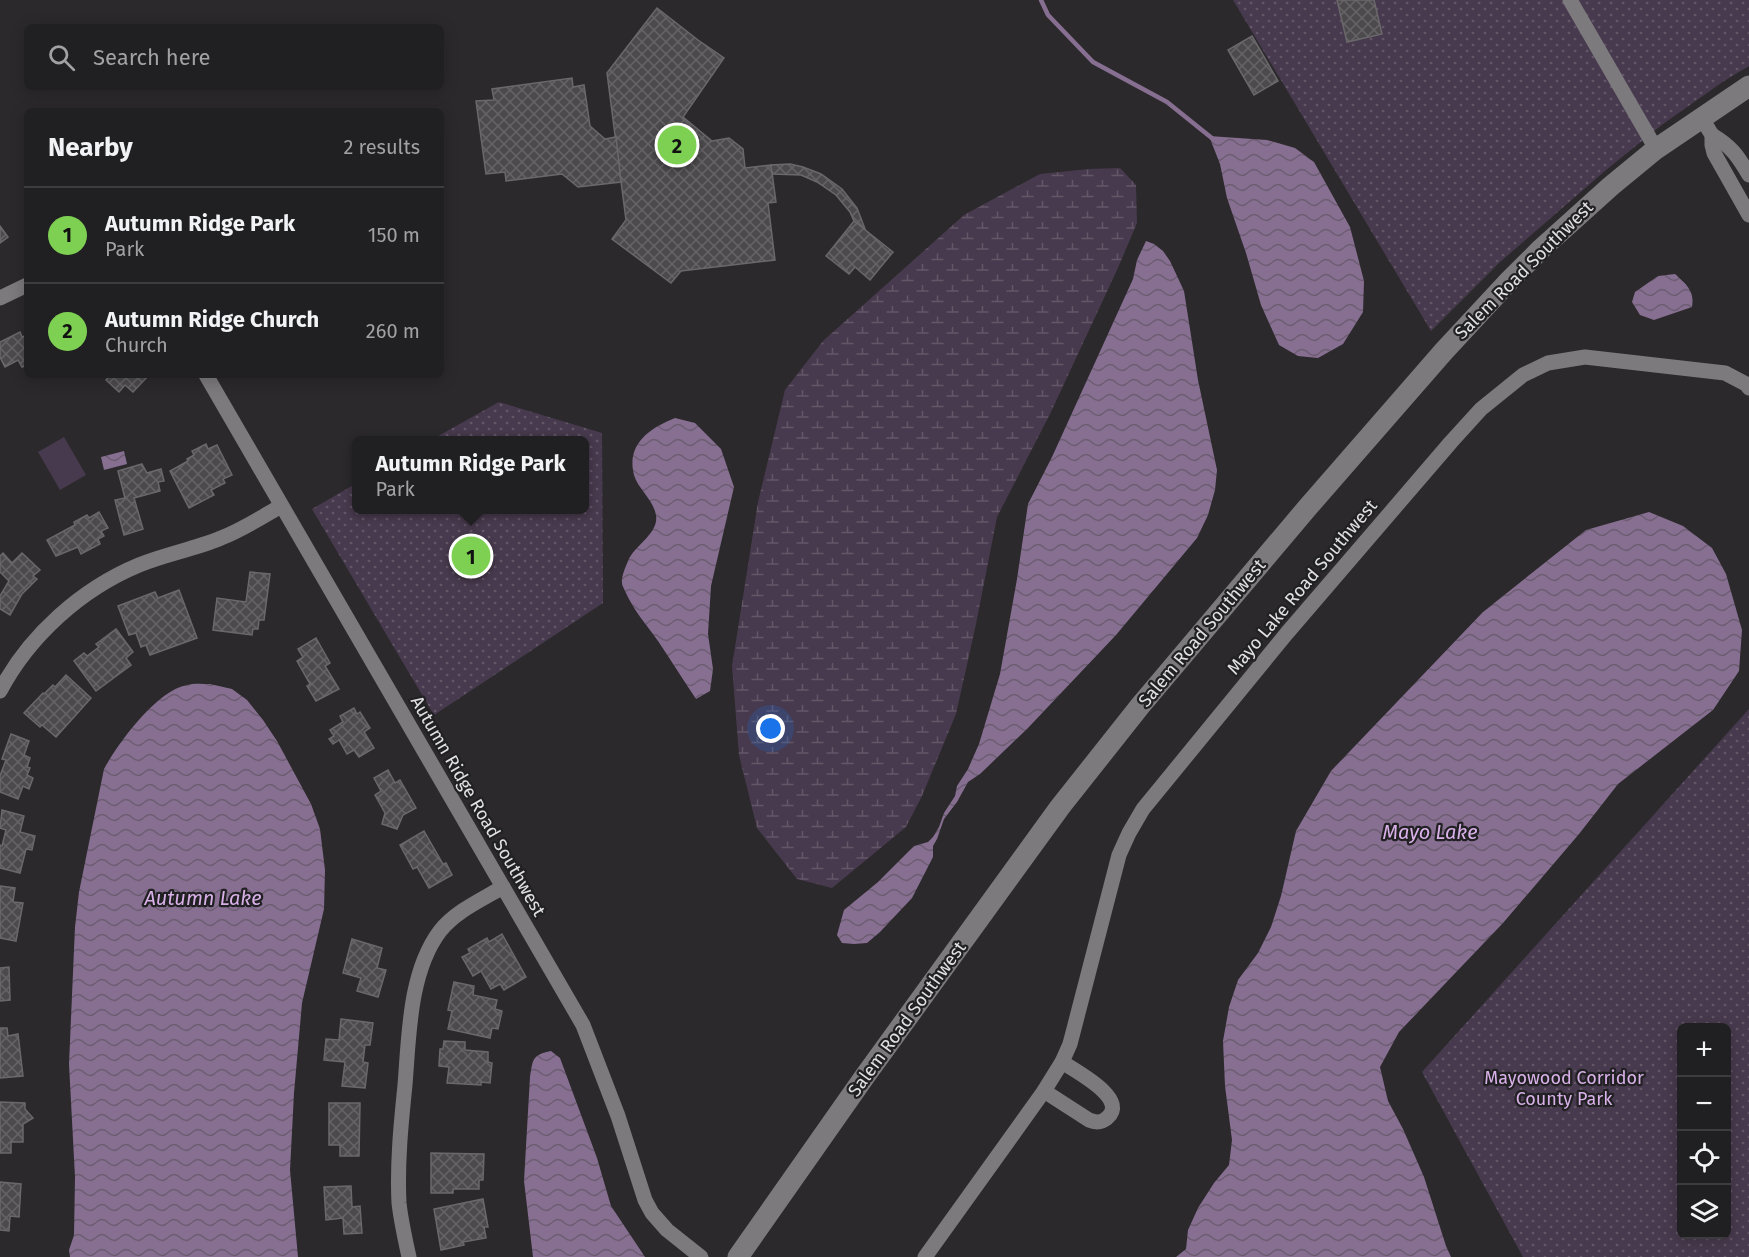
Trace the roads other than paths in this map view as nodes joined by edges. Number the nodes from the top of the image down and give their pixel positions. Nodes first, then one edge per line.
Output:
1 (1570, 0) edge
2 (1749, 86) edge
3 (1706, 126) junction
4 (1656, 149) junction
5 (1749, 175) edge
6 (1742, 188) edge
7 (1749, 215) edge
8 (24, 286) edge
9 (0, 298) edge
10 (208, 378) edge
11 (1749, 388) edge
12 (281, 506) junction
13 (0, 692) edge
14 (503, 887) junction
15 (1062, 1062) junction
16 (1044, 1091) junction
17 (409, 1257) edge
18 (701, 1257) edge
19 (738, 1257) edge
20 (925, 1257) edge

1 - 4 street
2 - 3 main road, Salem Road Southwest
3 - 4 main road, Salem Road Southwest
3 - 5 street
3 - 6 street
4 - 19 main road, Salem Road Southwest
6 - 7 street
8 - 9 street
10 - 12 street, Autumn Ridge Road Southwest
11 - 15 street, Mayo Lake Road Southwest
12 - 13 street
12 - 14 street, Autumn Ridge Road Southwest
14 - 17 street
14 - 18 street, Autumn Ridge Road Southwest
15 - 16 street, Mayo Lake Road Southwest
15 - 16 street
16 - 20 street, Mayo Lake Road Southwest

